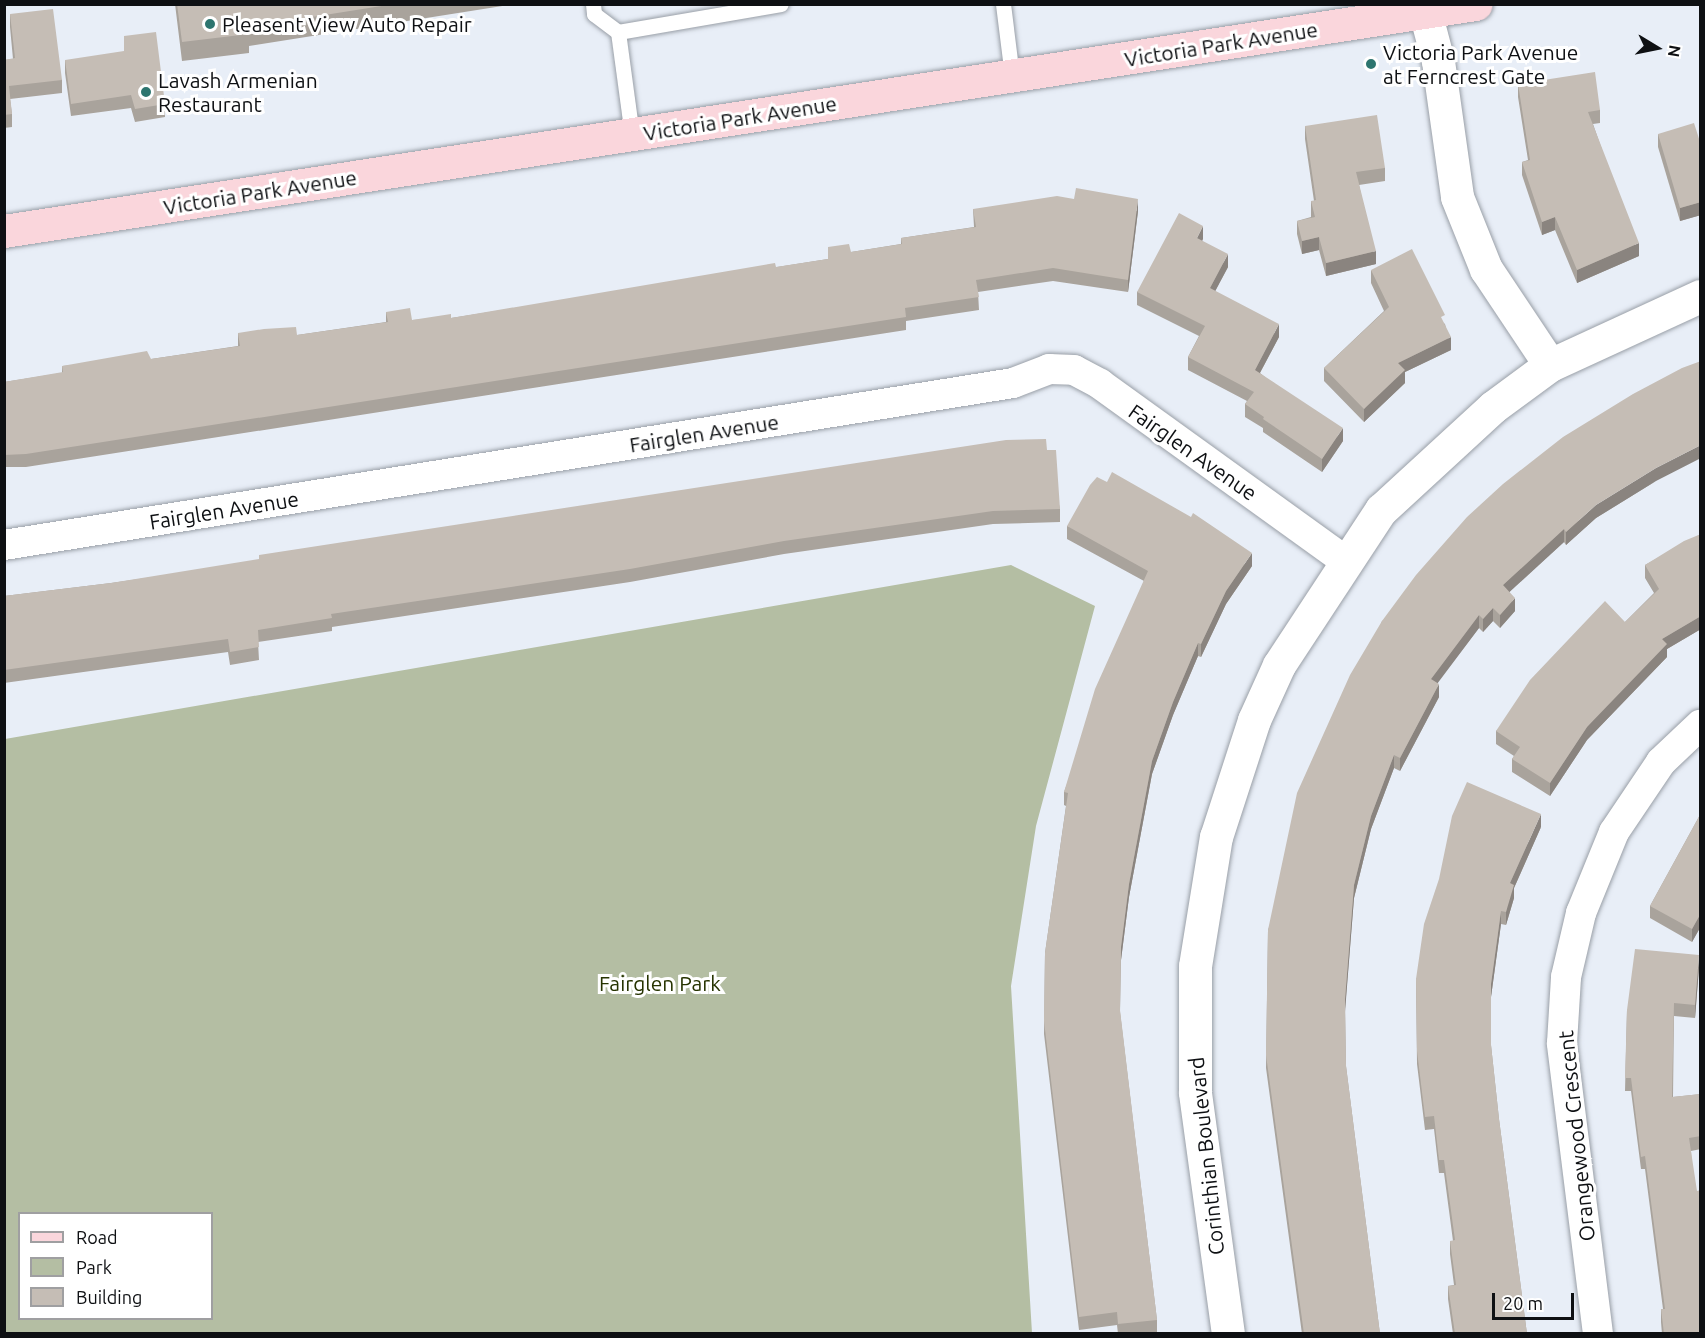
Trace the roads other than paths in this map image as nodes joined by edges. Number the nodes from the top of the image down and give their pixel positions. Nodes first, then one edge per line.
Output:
1 (593, 4) edge
2 (781, 4) edge
3 (1003, 4) edge
4 (1476, 4) edge
5 (1424, 9) edge
6 (618, 32) junction
7 (1012, 76) junction
8 (632, 135) junction
9 (4, 231) edge
10 (1701, 296) edge
11 (1550, 365) junction
12 (4, 546) edge
13 (1345, 561) junction
14 (1701, 725) edge
15 (1228, 1334) edge
16 (1598, 1334) edge

1 - 6 lane
2 - 6 lane
3 - 7 lane
4 - 5 main road, Victoria Park Avenue
5 - 7 main road, Victoria Park Avenue
5 - 11 street
6 - 8 lane
7 - 8 main road, Victoria Park Avenue
8 - 9 main road, Victoria Park Avenue
10 - 11 street, Corinthian Boulevard
11 - 13 street, Corinthian Boulevard
12 - 13 street, Fairglen Avenue
13 - 15 street, Corinthian Boulevard
14 - 16 street, Orangewood Crescent

